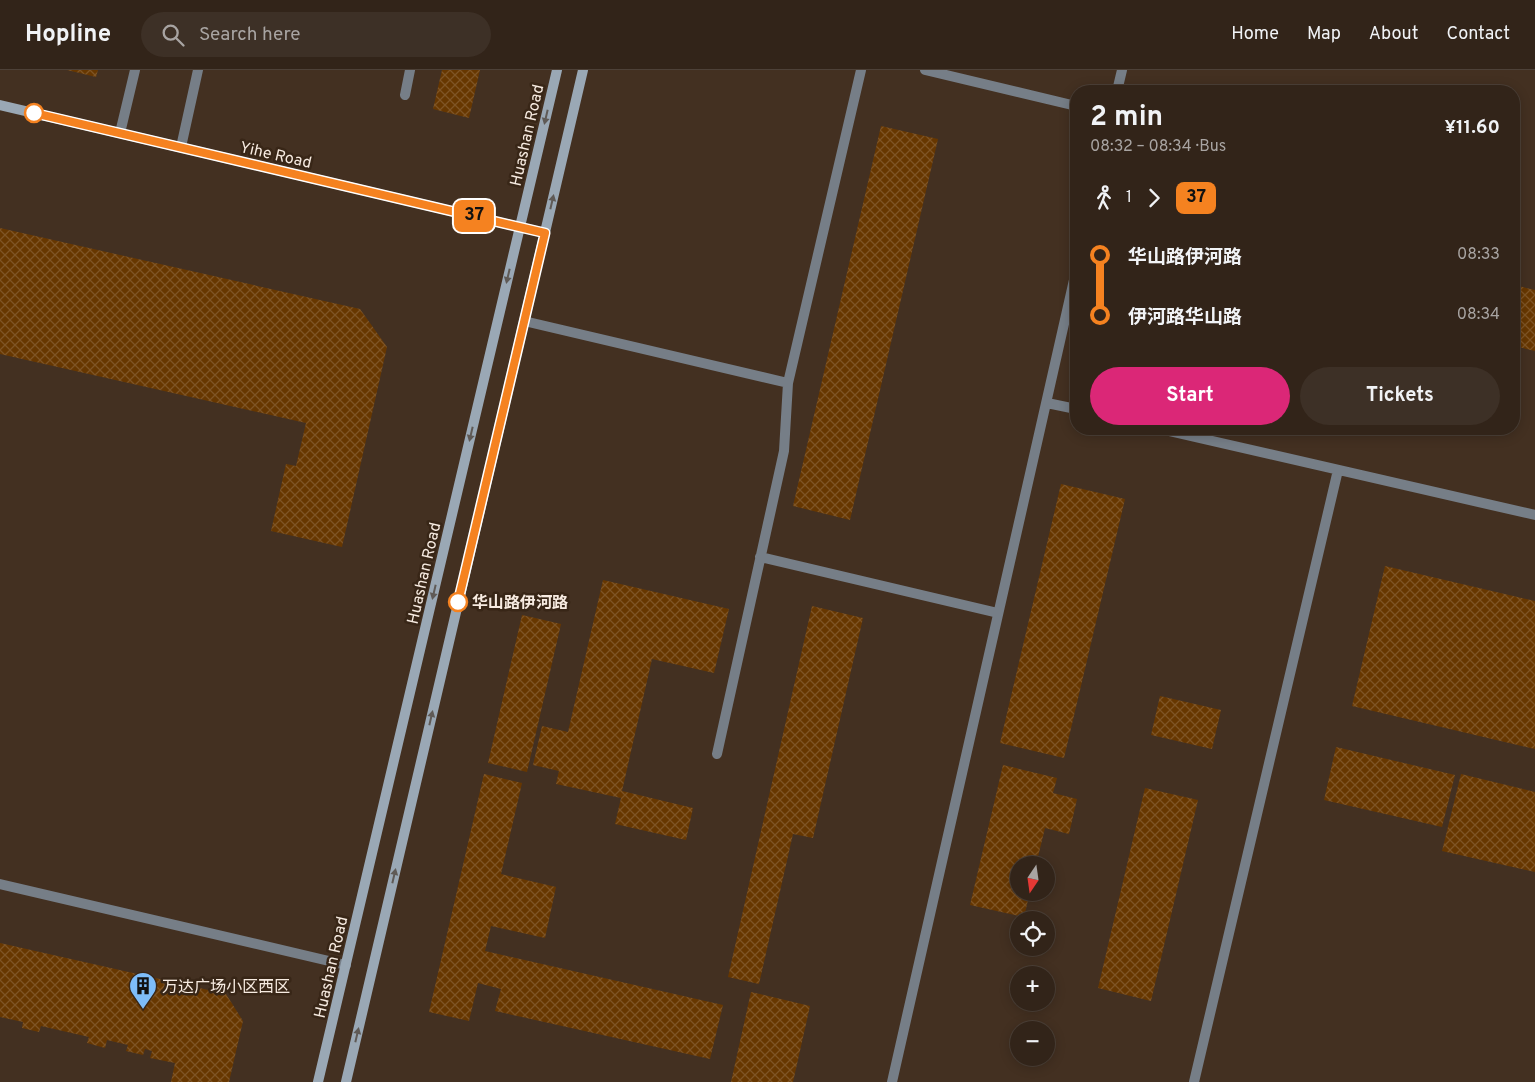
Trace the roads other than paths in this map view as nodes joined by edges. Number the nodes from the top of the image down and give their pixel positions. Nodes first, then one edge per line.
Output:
1 (135, 70) edge
2 (198, 70) edge
3 (410, 70) edge
4 (557, 70) edge
5 (583, 70) edge
6 (862, 70) edge
7 (925, 70) edge
8 (1122, 70) edge
9 (1118, 85) edge
10 (404, 95) dead end
11 (0, 105) edge
12 (1070, 105) edge
13 (120, 133) junction
14 (180, 148) junction
15 (520, 227) junction
16 (545, 233) junction
17 (1070, 297) edge
18 (524, 321) junction
19 (788, 383) junction
20 (1046, 403) junction
21 (1070, 409) edge
22 (1186, 435) edge
23 (1338, 470) junction
24 (1535, 515) edge
25 (760, 557) junction
26 (998, 613) junction
27 (717, 754) dead end
28 (0, 884) edge
29 (346, 965) junction
30 (318, 1082) edge
31 (346, 1082) edge
32 (892, 1082) edge
33 (1194, 1082) edge

1 - 13 street
2 - 14 street
3 - 10 street
4 -> 15 street, Huashan Road
16 -> 5 street
6 - 19 street
7 - 12 street
8 - 9 street
11 - 13 street, Yihe Road
13 - 14 street, Yihe Road
14 - 15 street, Yihe Road
15 - 16 street, Yihe Road
15 -> 29 street, Huashan Road
16 - 18 street
17 - 20 street
18 - 19 street
31 -> 18 street
19 - 25 street
20 - 21 street
20 - 26 street
22 - 23 street
23 - 24 street
23 - 33 street
25 - 26 street
25 - 27 street
26 - 32 street
28 - 29 street
29 - 30 street, Huashan Road

